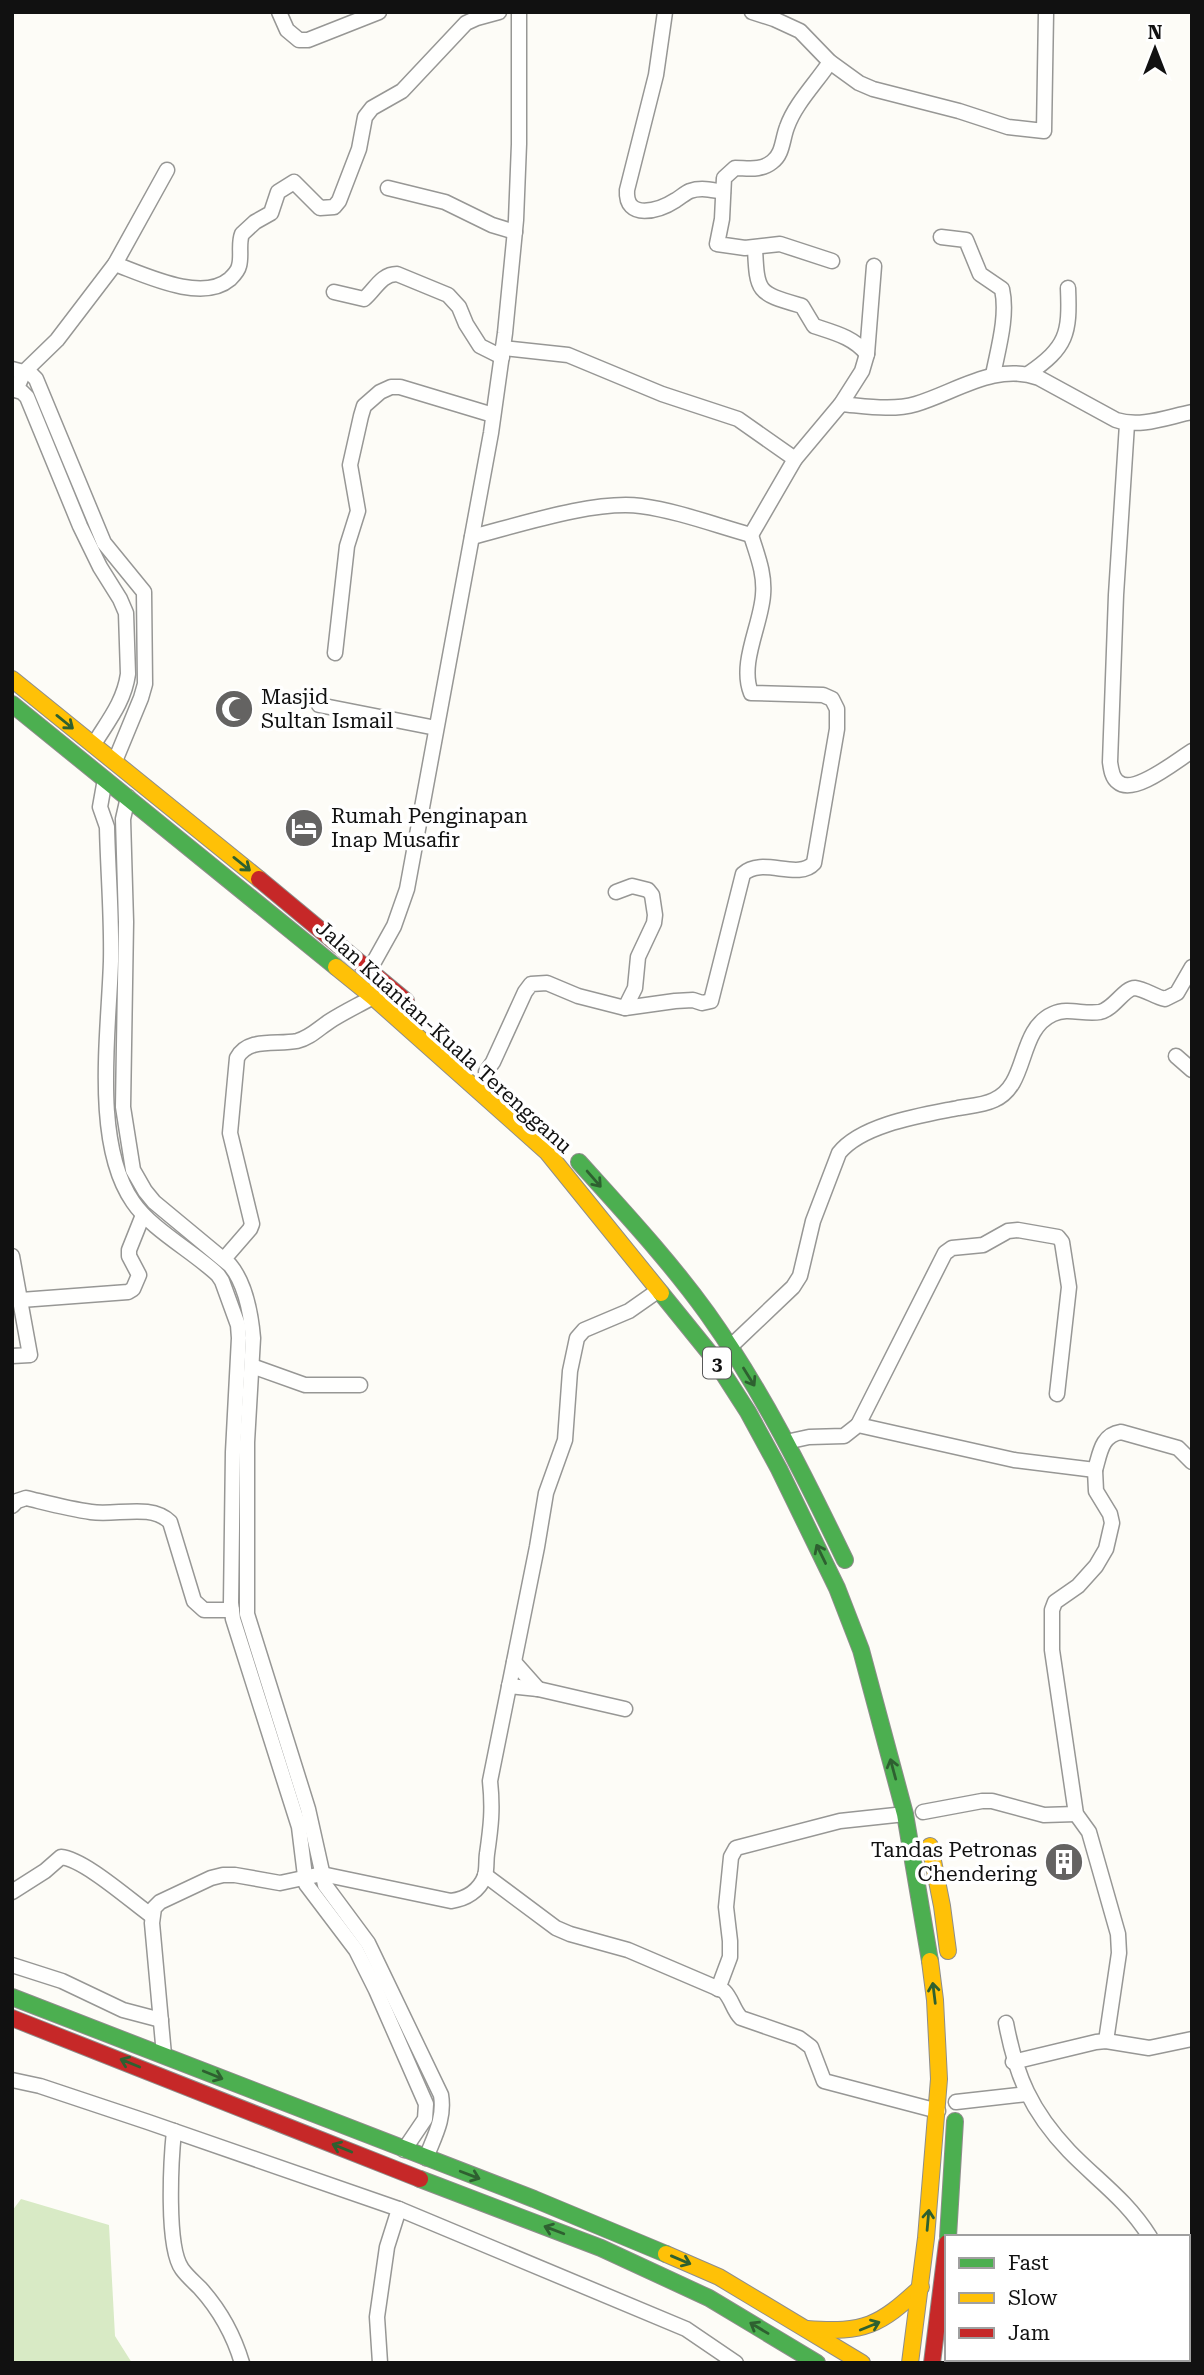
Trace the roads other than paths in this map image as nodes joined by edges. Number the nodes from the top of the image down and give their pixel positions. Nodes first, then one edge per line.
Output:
1 (279, 12) edge
2 (379, 12) edge
3 (499, 12) edge
4 (519, 12) edge
5 (665, 12) edge
6 (752, 12) edge
7 (1046, 13) edge
8 (830, 62) junction
9 (167, 170) dead end
10 (388, 188) dead end
11 (723, 192) junction
12 (515, 232) junction
13 (941, 237) dead end
14 (755, 248) junction
15 (832, 261) dead end
16 (115, 264) junction
17 (874, 266) dead end
18 (1068, 288) dead end
19 (334, 292) dead end
20 (503, 345) junction
21 (867, 354) junction
22 (18, 371) edge
23 (1028, 374) junction
24 (993, 375) junction
25 (14, 390) edge
26 (841, 404) junction
27 (1192, 412) edge
28 (493, 415) junction
29 (1127, 424) junction
30 (795, 459) junction
31 (751, 535) junction
32 (472, 537) junction
33 (335, 653) dead end
34 (12, 679) edge
35 (12, 704) edge
36 (320, 705) dead end
37 (436, 728) junction
38 (94, 744) junction
39 (1192, 751) edge
40 (115, 761) junction
41 (105, 779) junction
42 (128, 797) junction
43 (616, 892) dead end
44 (1192, 967) edge
45 (370, 969) junction
46 (373, 997) junction
47 (625, 1008) junction
48 (419, 1012) dead end
49 (1176, 1056) dead end
50 (1192, 1070) edge
51 (486, 1071) dead end
52 (568, 1150) dead end
53 (143, 1215) junction
54 (12, 1256) edge
55 (224, 1259) junction
56 (659, 1290) junction
57 (21, 1300) junction
58 (730, 1347) junction
59 (12, 1356) edge
60 (252, 1366) junction
61 (360, 1385) dead end
62 (1057, 1394) dead end
63 (858, 1426) junction
64 (786, 1442) junction
65 (1192, 1462) edge
66 (1096, 1470) junction
67 (12, 1506) edge
68 (852, 1573) dead end
69 (232, 1610) junction
70 (514, 1662) junction
71 (509, 1686) junction
72 (538, 1689) junction
73 (625, 1709) dead end
74 (922, 1806) joint
75 (905, 1814) junction
76 (1076, 1814) junction
77 (322, 1874) junction
78 (485, 1875) junction
79 (304, 1876) junction
80 (12, 1892) edge
81 (152, 1916) junction
82 (12, 1965) edge
83 (950, 1972) dead end
84 (718, 1989) junction
85 (12, 1997) edge
86 (12, 2018) edge
87 (161, 2020) junction
88 (1006, 2023) dead end
89 (1192, 2039) edge
90 (1106, 2041) junction
91 (164, 2055) junction
92 (1013, 2062) junction
93 (12, 2080) edge
94 (1027, 2094) junction
95 (956, 2097) joint
96 (938, 2111) junction
97 (174, 2131) junction
98 (404, 2150) junction
99 (426, 2158) junction
100 (399, 2209) junction
101 (948, 2235) edge
102 (1149, 2235) edge
103 (945, 2259) edge
104 (921, 2287) junction
105 (807, 2329) junction
106 (936, 2333) junction
107 (945, 2356) edge
108 (242, 2363) edge
109 (380, 2363) edge
110 (736, 2363) edge
111 (817, 2363) edge
112 (862, 2363) edge
113 (909, 2363) edge
114 (932, 2363) edge

1 - 2 street
3 - 16 street
4 - 12 street
5 - 11 street
6 - 8 street
7 - 8 street
8 - 11 street
9 - 16 street
10 - 12 street
11 - 14 street
12 - 20 street
13 - 24 street
14 - 15 street
14 - 21 street
16 - 22 street
17 - 21 street
18 - 23 street
19 - 20 street
20 - 28 street
20 - 30 street
21 - 26 street
22 - 25 street
22 - 40 street
23 - 24 street
23 - 29 street
24 - 26 street
25 - 38 street
26 - 30 street
27 - 29 street
28 - 32 street
28 - 33 street
29 - 39 street
30 - 31 street
31 - 32 street
31 - 47 street
32 - 37 street
34 -> 38 main road, Jalan Kuantan-Kuala Terengganu
35 - 41 main road, Jalan Kuantan-Kuala Terengganu / 3
36 - 37 street
37 - 45 street
38 - 40 main road, Jalan Kuantan-Kuala Terengganu
40 -> 45 main road, Jalan Kuantan-Kuala Terengganu
41 - 42 main road, Jalan Kuantan-Kuala Terengganu / 3
41 - 53 street
42 - 46 main road, Jalan Kuantan-Kuala Terengganu / 3
42 - 55 street
43 - 47 street
44 - 58 street
45 - 48 main road, Jalan Kuantan-Kuala Terengganu
46 - 55 street
46 - 56 main road, Jalan Kuantan-Kuala Terengganu / 3
47 - 51 street
49 - 50 street
52 -> 58 main road, Jalan Kuantan-Kuala Terengganu / 3
53 - 57 street
53 - 69 street
54 - 57 street
55 - 60 street
56 - 70 street
75 -> 56 main road, Jalan Kuantan-Kuala Terengganu / 3
57 - 59 street
58 -> 64 main road, Jalan Kuantan-Kuala Terengganu / 3
60 - 61 street
60 - 77 street
62 - 63 street
63 - 64 street
63 - 66 street
64 - 68 main road, Jalan Kuantan-Kuala Terengganu / 3
65 - 66 street
66 - 76 street
67 - 69 street
69 - 79 street
70 - 71 street
70 - 72 street
71 - 72 street
71 - 78 street
72 - 73 street
74 - 76 street
74 - 83 main road
75 - 84 street
96 -> 75 main road, Jalan Kuantan-Kuala Terengganu / 3
76 - 90 street
77 - 78 street
77 - 79 street
77 - 99 street
78 - 84 street
79 - 81 street
79 - 98 street
80 - 81 street
81 - 87 street
82 - 87 street
84 - 96 street
85 - 91 main road
111 -> 86 main road
87 - 91 street
88 - 92 street
89 - 90 street
90 - 92 street
91 -> 98 main road
92 - 94 street
93 - 97 street
94 - 95 street
94 - 102 street
95 - 101 main road
104 -> 96 main road, Jalan Kuantan-Kuala Terengganu / 3
97 - 100 street
97 - 108 street
98 - 99 main road
99 -> 105 main road
100 - 109 street
100 - 110 street
103 - 106 main road
105 -> 104 main road
104 - 113 main road, Jalan Kuantan-Kuala Terengganu / 3
105 - 112 main road
106 - 107 main road
106 - 114 main road

